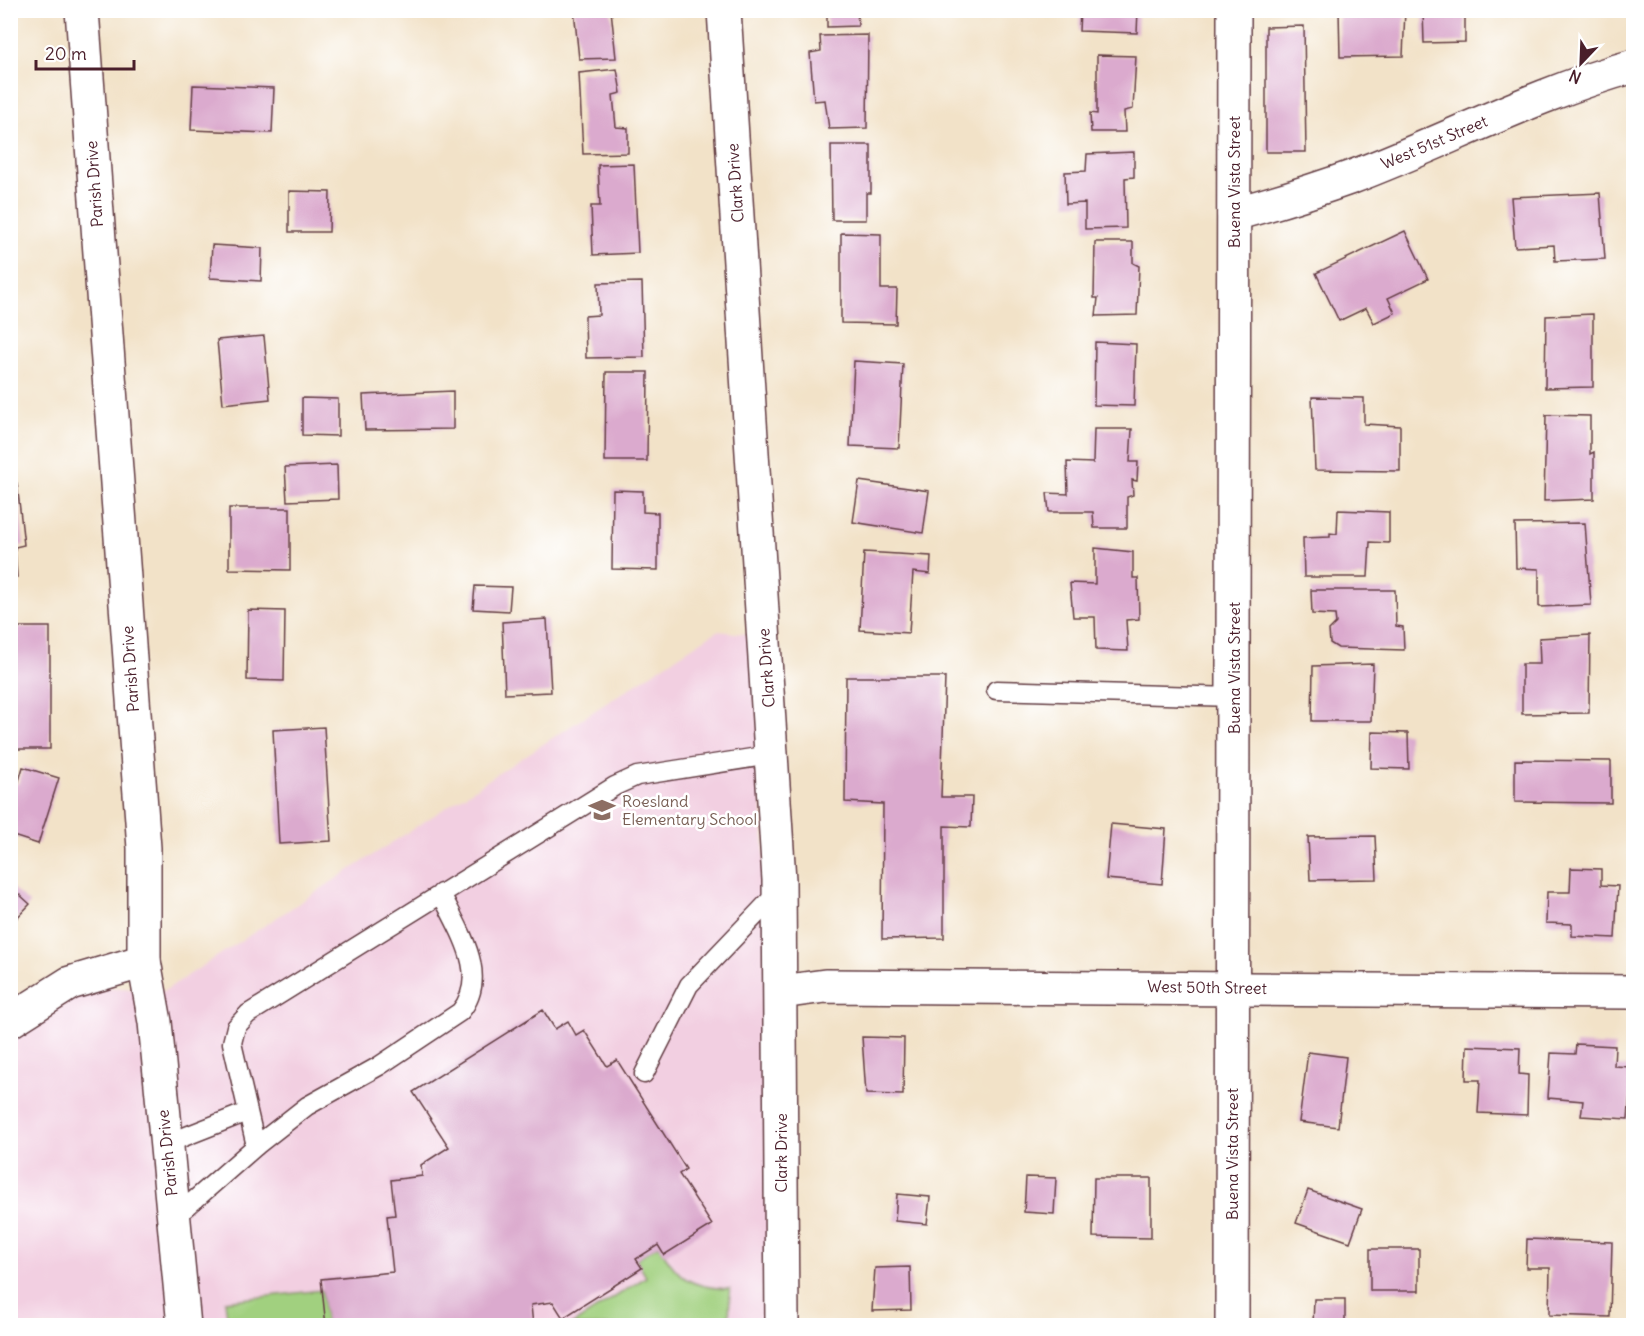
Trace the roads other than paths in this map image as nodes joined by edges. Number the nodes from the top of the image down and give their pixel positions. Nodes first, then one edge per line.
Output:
1 (82, 10) edge
2 (724, 10) edge
3 (1234, 10) edge
4 (1634, 66) edge
5 (1234, 214) junction
6 (996, 690) dead end
7 (1233, 697) junction
8 (771, 755) junction
9 (779, 891) junction
10 (441, 893) junction
11 (144, 961) junction
12 (1233, 987) junction
13 (781, 992) junction
14 (1634, 992) edge
15 (10, 1021) edge
16 (644, 1074) dead end
17 (248, 1112) junction
18 (166, 1144) junction
19 (256, 1146) junction
20 (174, 1218) junction
21 (184, 1326) edge
22 (782, 1326) edge
23 (1232, 1326) edge

1 - 11 street, Parish Drive
2 - 8 street, Clark Drive
3 - 5 street, Buena Vista Street
4 - 5 street, West 51st Street
5 - 7 street, Buena Vista Street
6 - 7 lane
7 - 12 street, Buena Vista Street
8 - 9 street, Clark Drive
8 - 10 lane
9 - 13 street, Clark Drive
9 - 16 lane
10 - 17 lane
10 - 19 lane
11 - 15 street
11 - 18 street, Parish Drive
12 - 13 street, West 50th Street
12 - 14 street, West 50th Street
12 - 23 street, Buena Vista Street
13 - 22 street, Clark Drive
17 - 18 lane
17 - 19 lane
18 - 20 street, Parish Drive
19 - 20 lane
20 - 21 street, Parish Drive

